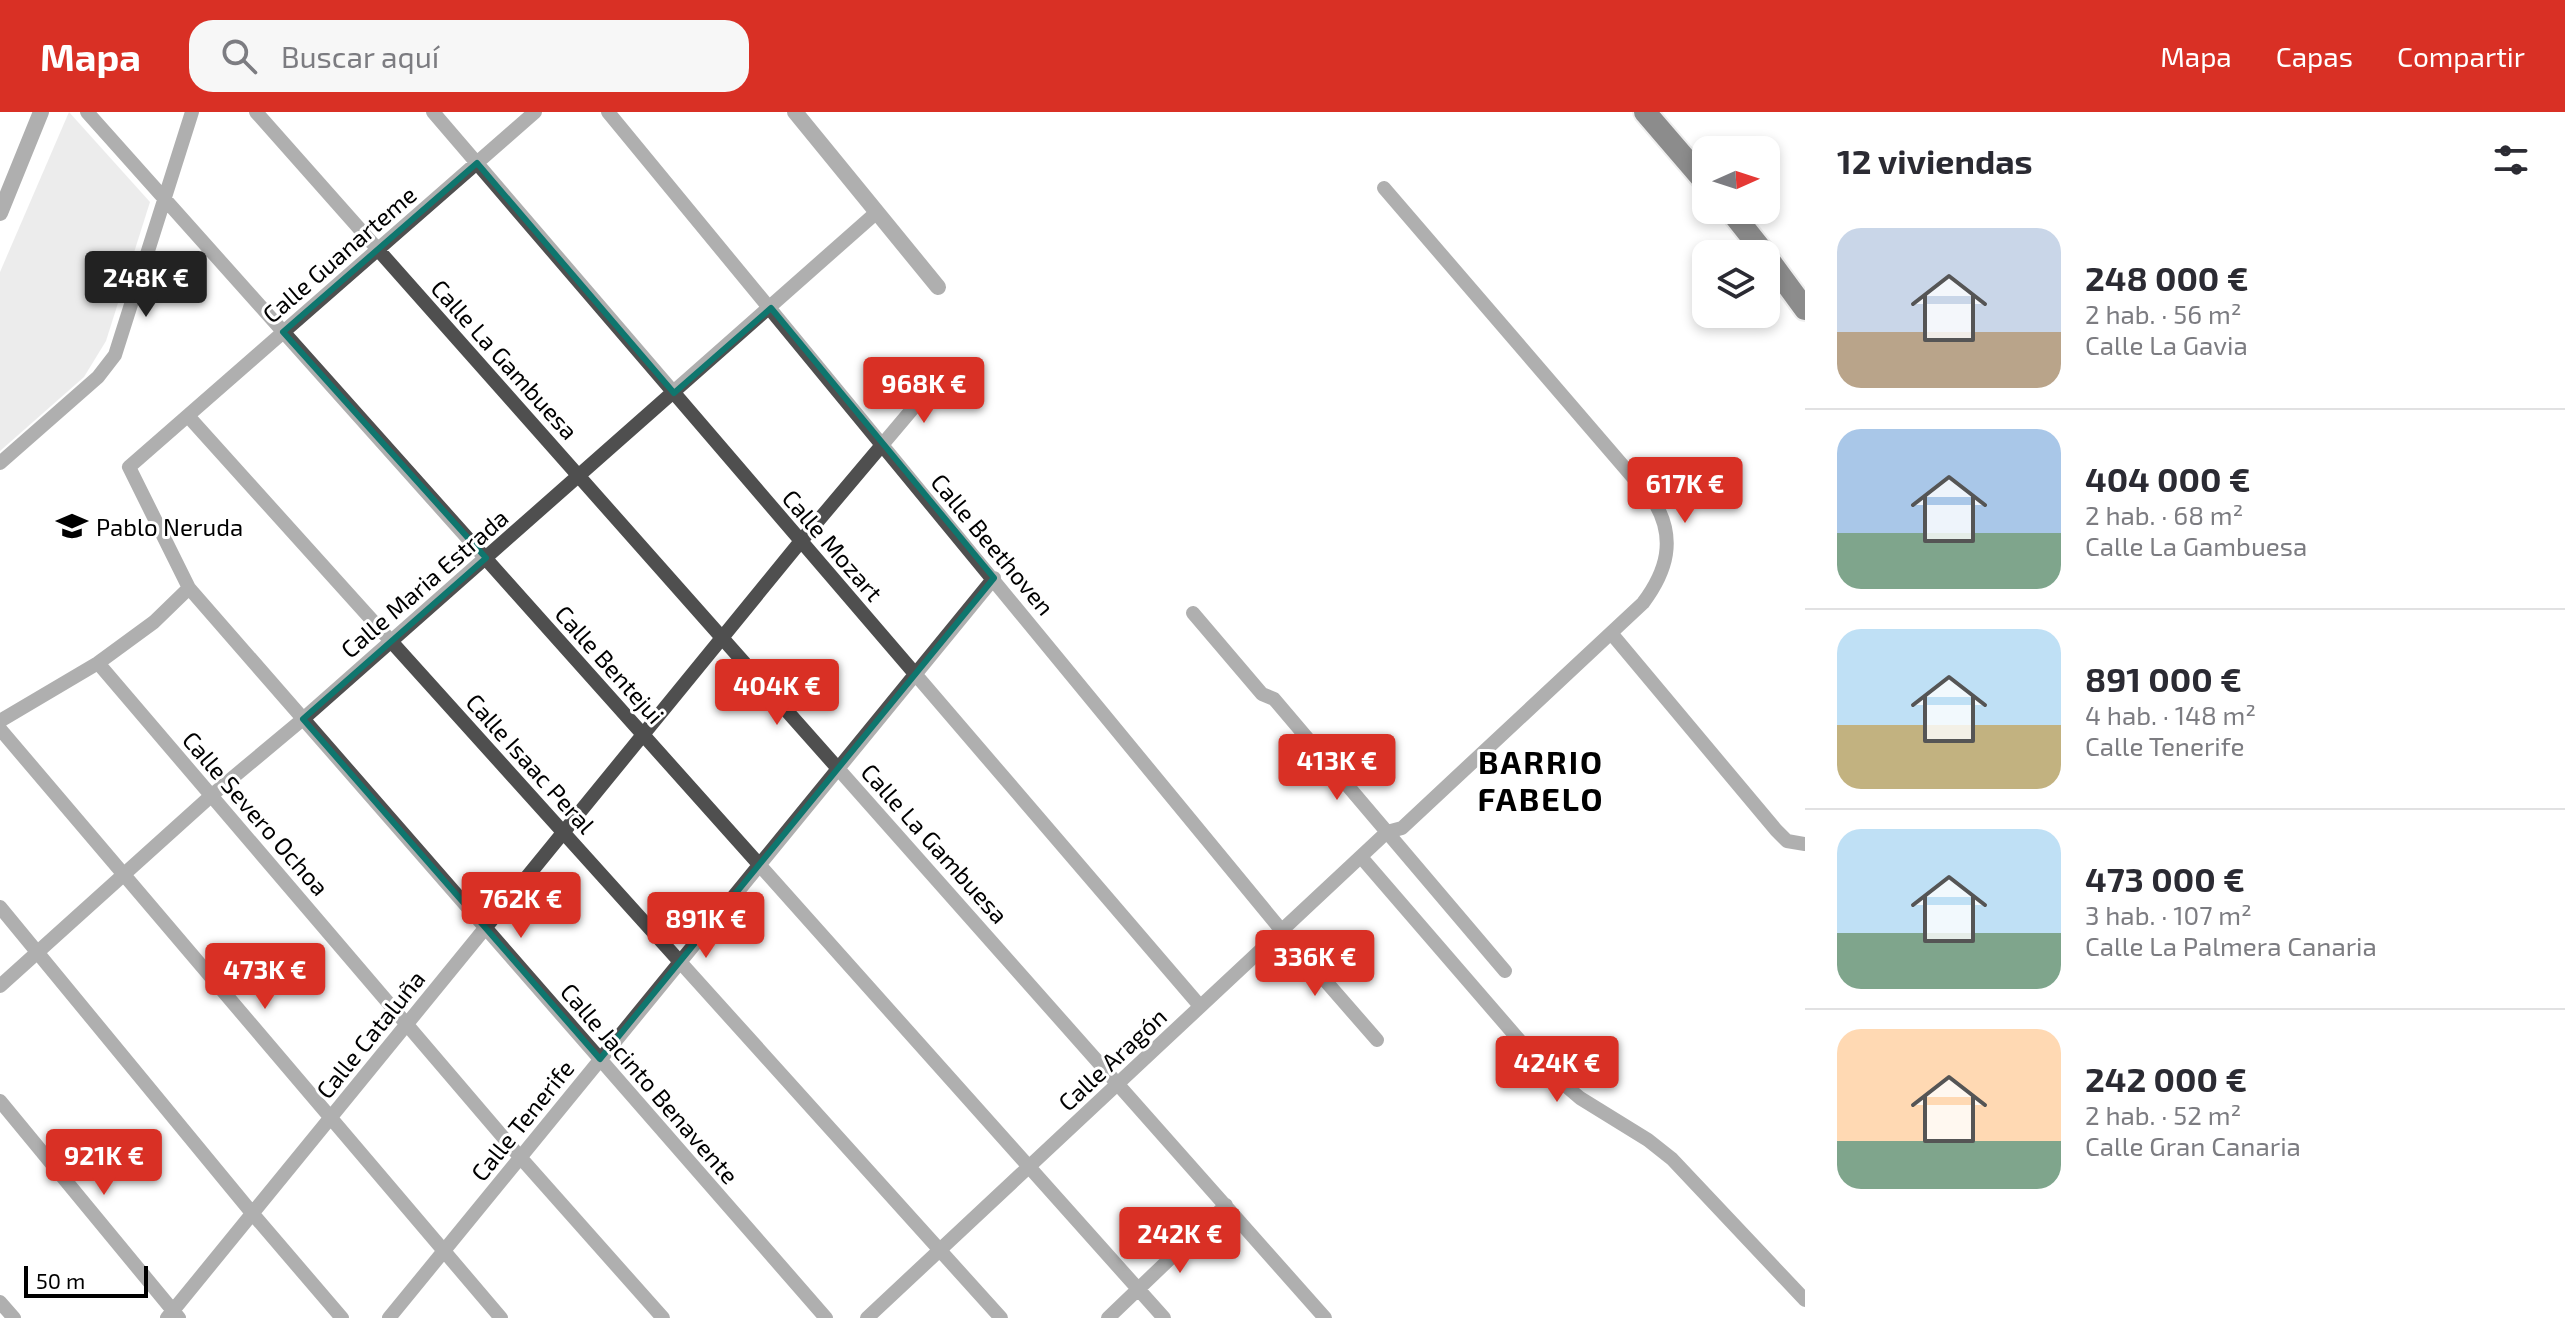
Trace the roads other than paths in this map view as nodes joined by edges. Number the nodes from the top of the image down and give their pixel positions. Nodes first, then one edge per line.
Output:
1 (41, 112) edge
2 (87, 112) edge
3 (192, 112) edge
4 (256, 112) edge
5 (433, 112) edge
6 (535, 112) edge
7 (608, 112) edge
8 (795, 112) edge
9 (1645, 112) edge
10 (477, 163) junction
11 (1692, 167) edge
12 (1384, 188) dead end
13 (165, 199) junction
14 (877, 212) junction
15 (0, 213) edge
16 (1741, 224) edge
17 (1753, 240) edge
18 (379, 250) junction
19 (1780, 275) edge
20 (938, 287) dead end
21 (771, 308) junction
22 (1805, 309) edge
23 (283, 332) junction
24 (936, 381) dead end
25 (674, 393) junction
26 (188, 416) junction
27 (883, 446) junction
28 (0, 463) edge
29 (579, 476) junction
30 (801, 541) junction
31 (486, 558) junction
32 (994, 578) junction
33 (189, 588) junction
34 (1193, 613) dead end
35 (1611, 633) junction
36 (723, 637) junction
37 (391, 641) junction
38 (98, 663) junction
39 (915, 674) junction
40 (303, 719) junction
41 (0, 721) edge
42 (0, 729) edge
43 (643, 734) junction
44 (838, 767) junction
45 (212, 795) junction
46 (563, 832) junction
47 (1387, 832) junction
48 (1805, 844) edge
49 (1361, 857) junction
50 (759, 864) junction
51 (124, 875) junction
52 (0, 907) edge
53 (485, 928) junction
54 (1282, 931) junction
55 (38, 953) junction
56 (680, 961) junction
57 (1505, 971) dead end
58 (0, 986) edge
59 (1200, 1006) junction
60 (407, 1023) junction
61 (1377, 1040) dead end
62 (600, 1059) junction
63 (1119, 1083) junction
64 (0, 1101) edge
65 (330, 1117) junction
66 (520, 1157) junction
67 (1030, 1166) junction
68 (1226, 1205) junction
69 (252, 1213) junction
70 (941, 1249) junction
71 (442, 1250) junction
72 (1138, 1289) junction
73 (1805, 1300) edge
74 (0, 1302) edge
75 (173, 1315) edge
76 (14, 1318) edge
77 (342, 1318) edge
78 (389, 1318) edge
79 (501, 1318) edge
80 (663, 1318) edge
81 (826, 1318) edge
82 (867, 1318) edge
83 (1001, 1318) edge
84 (1108, 1318) edge
85 (1164, 1318) edge
86 (1325, 1318) edge

1 - 15 street
2 - 13 street, Calle Bentejui
3 - 13 street
4 - 18 street, Calle La Gambuesa
5 - 10 street, Calle Mozart
6 - 10 street, Calle Guanarteme
7 - 21 street, Calle Beethoven
8 - 14 street
9 - 11 highway
10 - 18 street, Calle Guanarteme
10 - 25 street, Calle Mozart
12 - 35 street, Calle Aragón
13 - 23 street, Calle Bentejui
13 - 28 street
14 - 20 street
14 - 21 street, Calle Maria Estrada
16 - 17 highway
18 - 23 street, Calle Guanarteme
18 - 29 street, Calle La Gambuesa
19 - 22 highway
21 - 25 street, Calle Maria Estrada
21 - 27 street, Calle Beethoven
23 - 26 street, Calle Guanarteme
23 - 31 street, Calle Bentejui
24 - 27 street, Calle Cataluña
25 - 29 street, Calle Maria Estrada
25 - 30 street, Calle Mozart
26 - 33 street, Calle Guanarteme
26 - 37 street, Calle Isaac Peral
27 - 30 street, Calle Cataluña
27 - 32 street, Calle Beethoven
29 - 31 street, Calle Maria Estrada
29 - 36 street, Calle La Gambuesa
30 - 36 street, Calle Cataluña
30 - 39 street, Calle Mozart
31 - 37 street, Calle Maria Estrada
31 - 43 street, Calle Bentejui
32 - 39 street, Calle Tenerife
32 - 54 street, Calle Beethoven
33 - 38 street
33 - 40 street, Calle Jacinto Benavente
34 - 47 street
35 - 47 street, Calle Aragón
35 - 48 street
36 - 43 street, Calle Cataluña
36 - 44 street, Calle La Gambuesa
37 - 40 street, Calle Maria Estrada
37 - 46 street, Calle Isaac Peral
38 - 41 street
38 - 45 street, Calle Severo Ochoa
39 - 44 street, Calle Tenerife
39 - 59 street, Calle Mozart
40 - 45 street, Calle Maria Estrada
40 - 53 street, Calle Jacinto Benavente
42 - 51 street
43 - 46 street, Calle Cataluña
43 - 50 street, Calle Bentejui
44 - 50 street, Calle Tenerife
44 - 63 street, Calle La Gambuesa
45 - 51 street, Calle Maria Estrada
45 - 60 street, Calle Severo Ochoa
46 - 53 street, Calle Cataluña
46 - 56 street, Calle Isaac Peral
47 - 49 street, Calle Aragón
47 - 57 street
49 - 54 street, Calle Aragón
49 - 73 street
50 - 56 street, Calle Tenerife
50 - 67 street, Calle Bentejui
51 - 55 street, Calle Maria Estrada
51 - 65 street
52 - 55 street
53 - 60 street, Calle Cataluña
53 - 62 street, Calle Jacinto Benavente
54 - 59 street, Calle Aragón
54 - 61 street
55 - 58 street, Calle Maria Estrada
55 - 69 street
56 - 62 street, Calle Tenerife
56 - 70 street, Calle Isaac Peral
59 - 63 street, Calle Aragón
60 - 65 street, Calle Cataluña
60 - 66 street, Calle Severo Ochoa
62 - 66 street, Calle Tenerife
62 - 81 street, Calle Jacinto Benavente
63 - 67 street, Calle Aragón
63 - 68 street, Calle La Gambuesa
64 - 75 street
65 - 69 street, Calle Cataluña
65 - 71 street
66 - 71 street, Calle Tenerife
66 - 80 street, Calle Severo Ochoa
67 - 70 street, Calle Aragón
67 - 72 street, Calle Bentejui
68 - 72 street
68 - 86 street, Calle La Gambuesa
69 - 75 street, Calle Cataluña
69 - 77 street
70 - 82 street, Calle Aragón
70 - 83 street, Calle Isaac Peral
71 - 78 street, Calle Tenerife
71 - 79 street
72 - 84 street
72 - 85 street, Calle Bentejui
74 - 76 street

